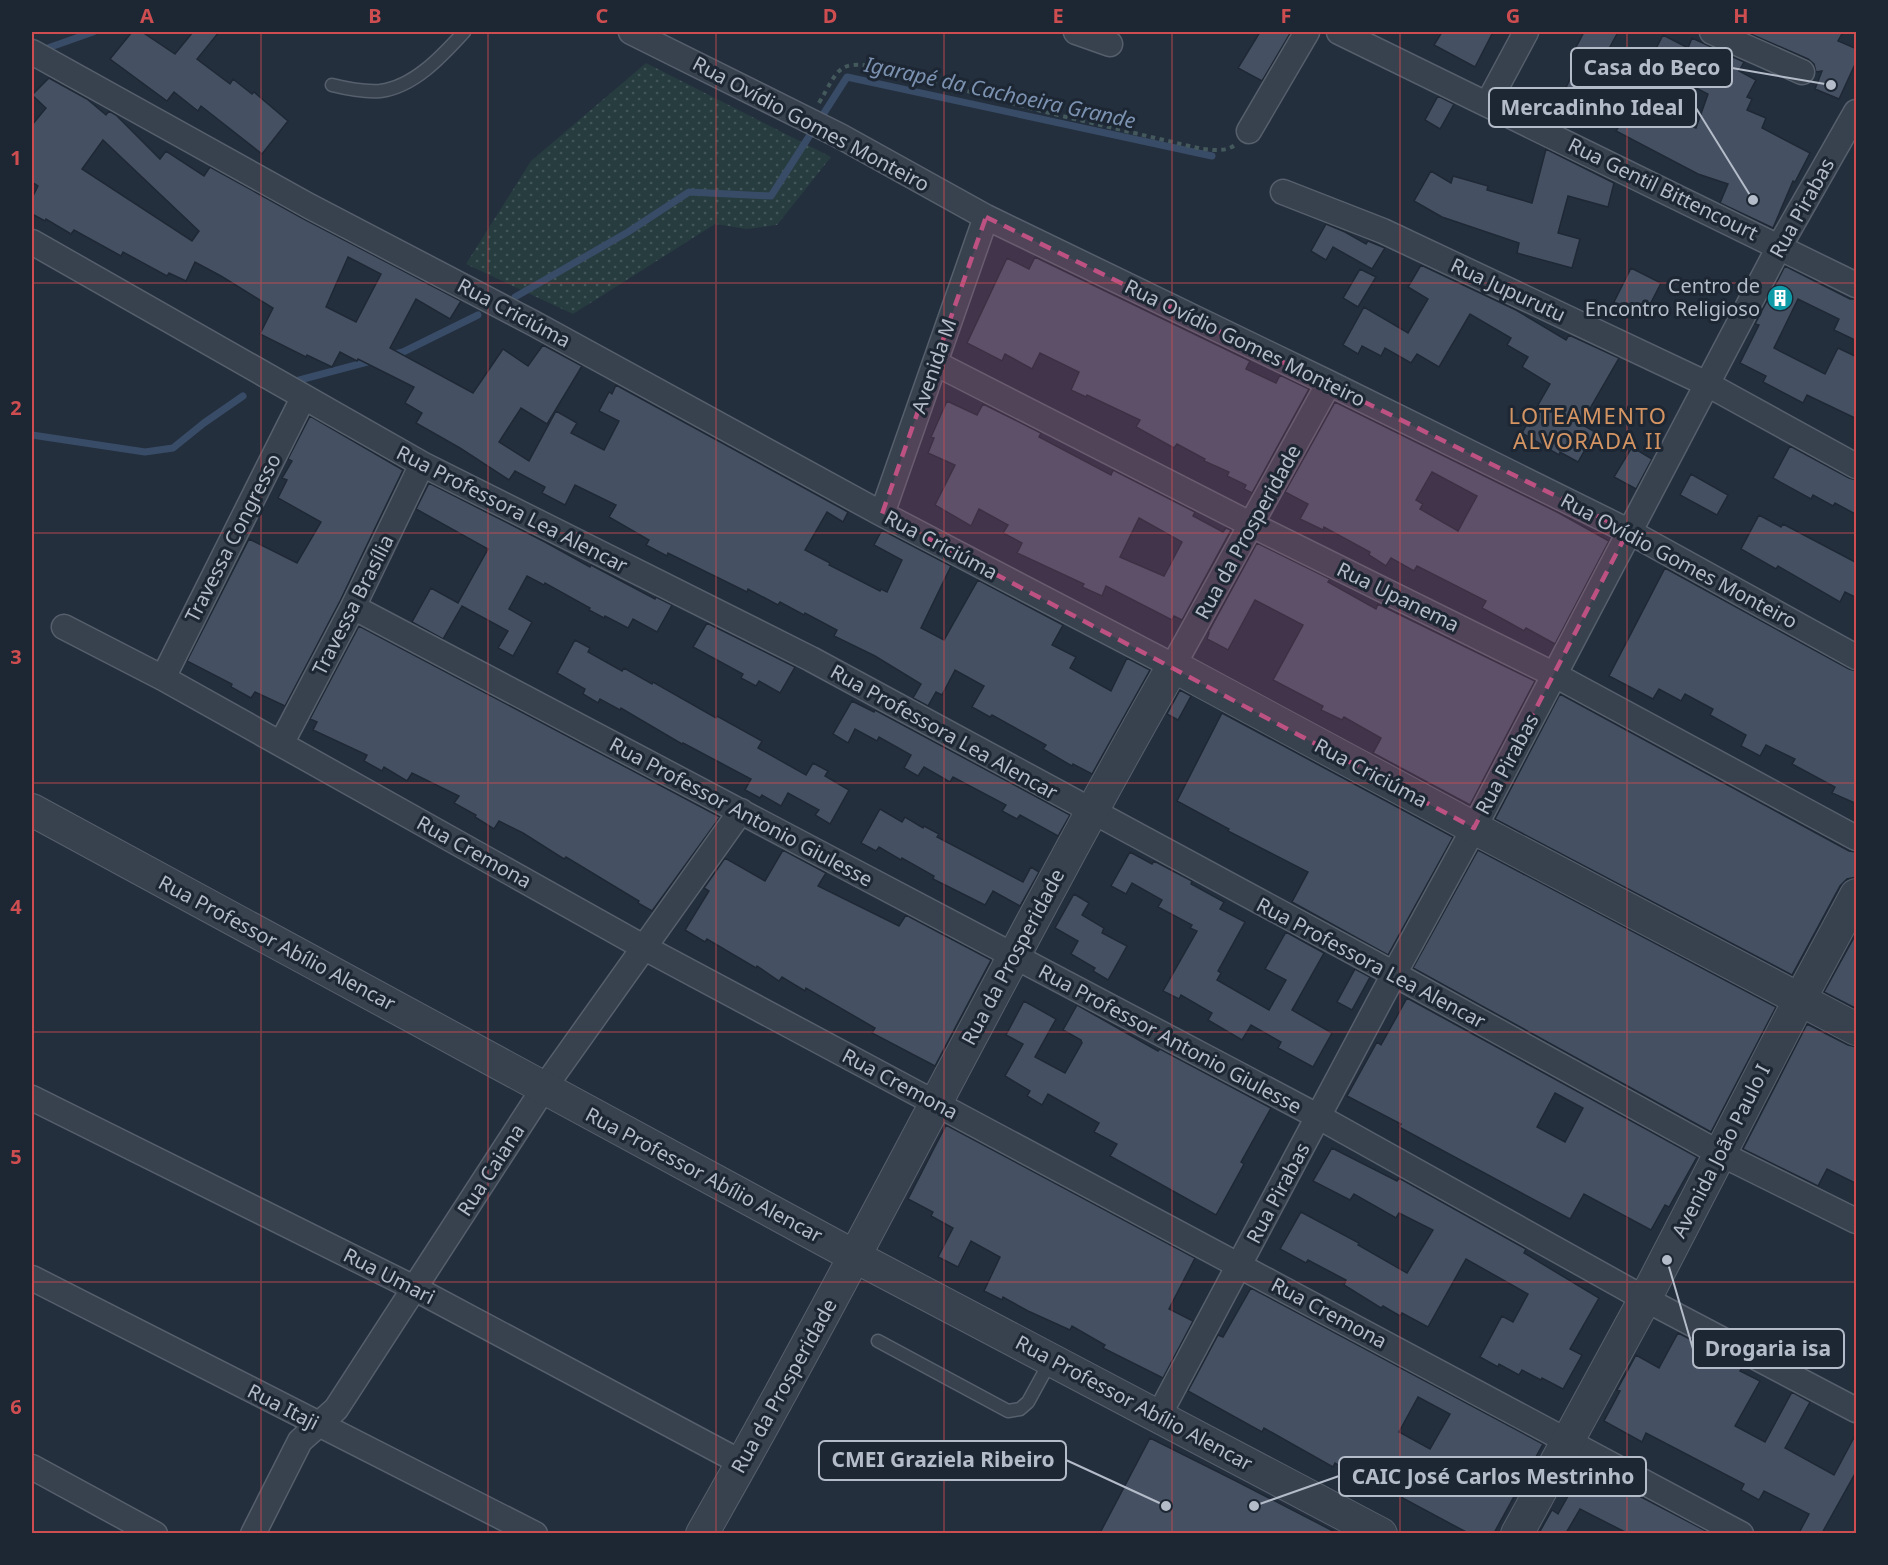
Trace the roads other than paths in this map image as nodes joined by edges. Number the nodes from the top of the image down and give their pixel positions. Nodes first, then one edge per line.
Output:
1 (464, 32) edge
2 (631, 32) edge
3 (1076, 32) edge
4 (1306, 32) edge
5 (1339, 32) edge
6 (1526, 32) edge
7 (1712, 32) edge
8 (1110, 44) dead end
9 (32, 52) edge
10 (1802, 72) dead end
11 (332, 86) dead end
12 (1488, 104) junction
13 (1857, 111) edge
14 (1250, 131) road end
15 (1283, 192) dead end
16 (986, 217) junction
17 (32, 242) edge
18 (1779, 247) junction
19 (1857, 285) edge
20 (935, 363) junction
21 (1329, 383) junction
22 (1707, 384) junction
23 (303, 398) junction
24 (422, 464) junction
25 (1857, 466) edge
26 (882, 514) junction
27 (1252, 525) junction
28 (1628, 531) junction
29 (353, 607) junction
30 (64, 627) dead end
31 (1857, 657) edge
32 (1173, 666) junction
33 (1555, 675) junction
34 (163, 678) junction
35 (281, 744) junction
36 (32, 810) edge
37 (741, 811) junction
38 (1090, 812) junction
39 (1474, 828) junction
40 (1857, 838) edge
41 (1857, 895) edge
42 (645, 948) junction
43 (1014, 956) junction
44 (1394, 974) junction
45 (1800, 999) junction
46 (1857, 1029) edge
47 (544, 1088) junction
48 (32, 1098) edge
49 (936, 1103) junction
50 (1319, 1117) junction
51 (1719, 1153) junction
52 (1857, 1221) edge
53 (855, 1256) junction
54 (1240, 1265) junction
55 (32, 1278) edge
56 (414, 1288) junction
57 (1645, 1299) junction
58 (878, 1341) dead end
59 (1051, 1359) junction
60 (1857, 1410) edge
61 (1158, 1417) junction
62 (320, 1426) junction
63 (1568, 1441) junction
64 (742, 1462) junction
65 (32, 1467) edge
66 (155, 1533) edge
67 (254, 1533) edge
68 (535, 1533) edge
69 (702, 1533) edge
70 (1381, 1533) edge
71 (1517, 1533) edge
72 (1741, 1533) edge

1 - 11 lane
2 - 16 street, Rua Ovídio Gomes Monteiro
3 - 8 street
4 - 14 street
5 - 12 street, Rua Gentil Bittencourt
6 - 12 street
7 - 10 street
9 - 26 street, Rua Criciúma
12 - 18 street, Rua Gentil Bittencourt
13 - 18 street, Rua Pirabas
15 - 22 street, Rua Jupurutu
16 - 20 street, Avenida M
16 - 21 street, Rua Ovídio Gomes Monteiro
17 - 23 street, Rua Professora Lea Alencar
18 - 19 street, Rua Gentil Bittencourt
18 - 22 street, Rua Pirabas
20 - 26 street, Avenida M
20 - 27 street, Rua Upanema
21 - 27 street, Rua da Prosperidade
21 - 28 street, Rua Ovídio Gomes Monteiro
22 - 25 street, Rua Jupurutu
22 - 28 street, Rua Pirabas
23 - 24 street, Rua Professora Lea Alencar
23 - 34 street, Travessa Congresso
24 - 29 street, Travessa Brasília
24 - 38 street, Rua Professora Lea Alencar
26 - 32 street, Rua Criciúma
27 - 32 street, Rua da Prosperidade
27 - 33 street, Rua Upanema
28 - 31 street, Rua Ovídio Gomes Monteiro
28 - 33 street, Rua Pirabas
29 - 35 street, Travessa Brasília
29 - 37 street, Rua Professor Antonio Giulesse
30 - 34 street, Rua Cremona
32 - 38 street, Rua da Prosperidade
32 - 39 street, Rua Criciúma
33 - 39 street, Rua Pirabas
33 - 40 street, Rua Upanema
34 - 35 street, Rua Cremona
35 - 42 street, Rua Cremona
36 - 47 street, Rua Professor Abílio Alencar
37 - 42 street, Rua Caiana
37 - 43 street, Rua Professor Antonio Giulesse
38 - 43 street, Rua da Prosperidade
38 - 44 street, Rua Professora Lea Alencar
39 - 44 street, Rua Pirabas
39 - 45 street, Rua Criciúma
41 - 45 street, Avenida João Paulo I
42 - 47 street, Rua Caiana
42 - 49 street, Rua Cremona
43 - 49 street, Rua da Prosperidade
43 - 50 street, Rua Professor Antonio Giulesse
44 - 50 street, Rua Pirabas
44 - 51 street, Rua Professora Lea Alencar
45 - 46 street, Rua Criciúma
45 - 51 street, Avenida João Paulo I
47 - 53 street, Rua Professor Abílio Alencar
47 - 56 street, Rua Caiana
48 - 56 street, Rua Umari
49 - 53 street, Rua da Prosperidade
49 - 54 street, Rua Cremona
50 - 54 street, Rua Pirabas
50 - 57 street, Rua Professor Antonio Giulesse
51 - 52 street, Rua Professora Lea Alencar
51 - 57 street, Avenida João Paulo I
53 - 59 street, Rua Professor Abílio Alencar
53 - 64 street, Rua da Prosperidade
54 - 61 street, Rua Pirabas
54 - 63 street, Rua Cremona
55 - 62 street, Rua Itaji
56 - 62 street, Rua Caiana
56 - 64 street, Rua Umari
57 - 60 street, Rua Professor Antonio Giulesse
57 - 63 street, Avenida João Paulo I
58 - 59 lane
59 - 61 street, Rua Professor Abílio Alencar
61 - 70 street, Rua Professor Abílio Alencar
62 - 67 street, Rua Caiana
62 - 68 street, Rua Itaji
63 - 71 street, Avenida João Paulo I
63 - 72 street, Rua Cremona
64 - 69 street, Rua da Prosperidade
65 - 66 street

